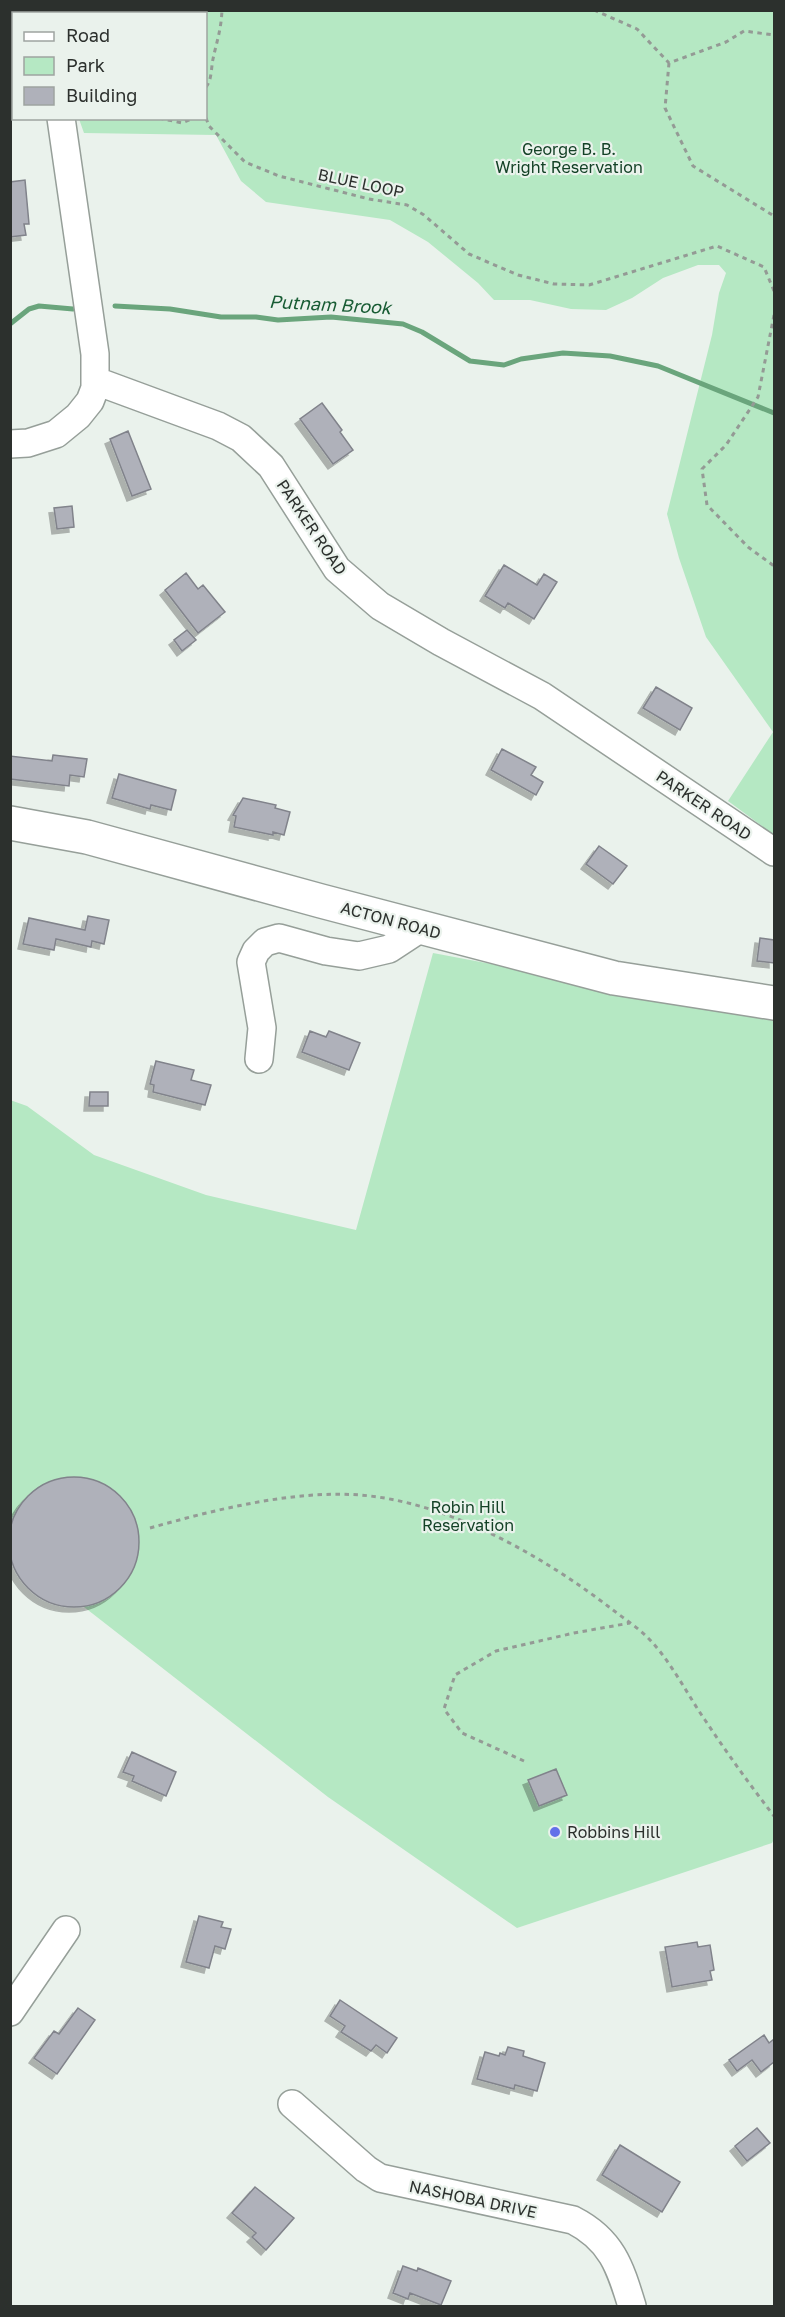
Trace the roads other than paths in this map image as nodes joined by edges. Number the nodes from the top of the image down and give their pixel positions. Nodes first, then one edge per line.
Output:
1 (61, 120) edge
2 (96, 381) junction
3 (10, 444) edge
4 (10, 823) edge
5 (774, 852) edge
6 (421, 928) junction
7 (774, 1003) edge
8 (259, 1059) dead end
9 (66, 1930) dead end
10 (10, 2012) edge
11 (292, 2104) dead end
12 (632, 2307) edge

1 - 2 street
2 - 3 street
2 - 5 street, PARKER ROAD
4 - 6 main road, ACTON ROAD
6 - 7 main road, ACTON ROAD
6 - 8 street
9 - 10 street
11 - 12 street, NASHOBA DRIVE

